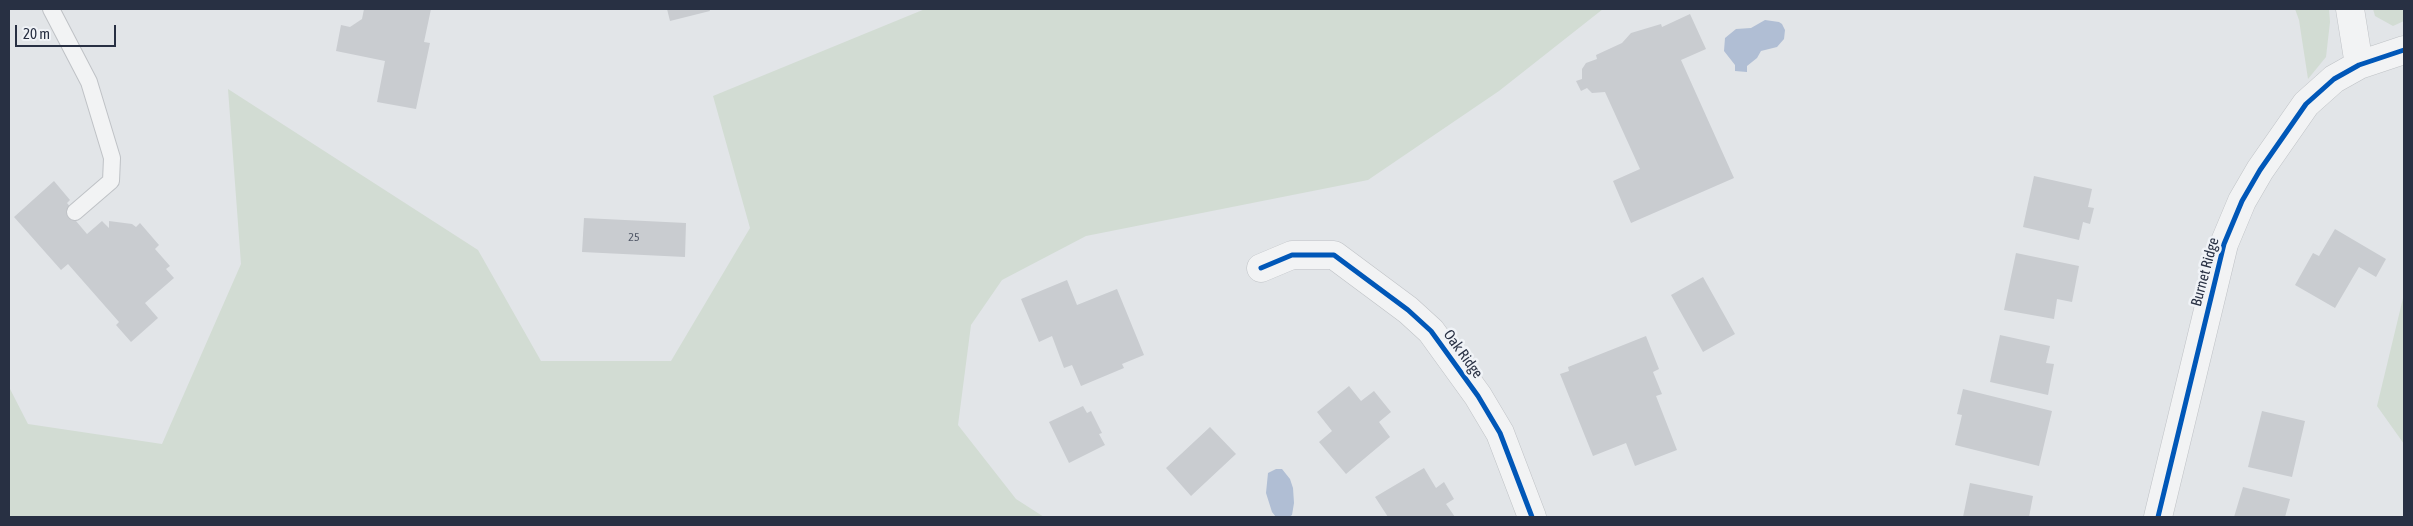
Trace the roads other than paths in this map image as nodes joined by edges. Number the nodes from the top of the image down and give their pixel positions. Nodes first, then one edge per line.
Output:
1 (51, 9) edge
2 (2350, 9) edge
3 (2404, 50) edge
4 (2359, 65) junction
5 (75, 212) dead end
6 (1261, 268) dead end
7 (1532, 517) edge
8 (2158, 517) edge

1 - 5 lane
2 - 4 street
3 - 4 street, Burnet Ridge
4 - 8 street, Burnet Ridge
6 - 7 street, Oak Ridge

